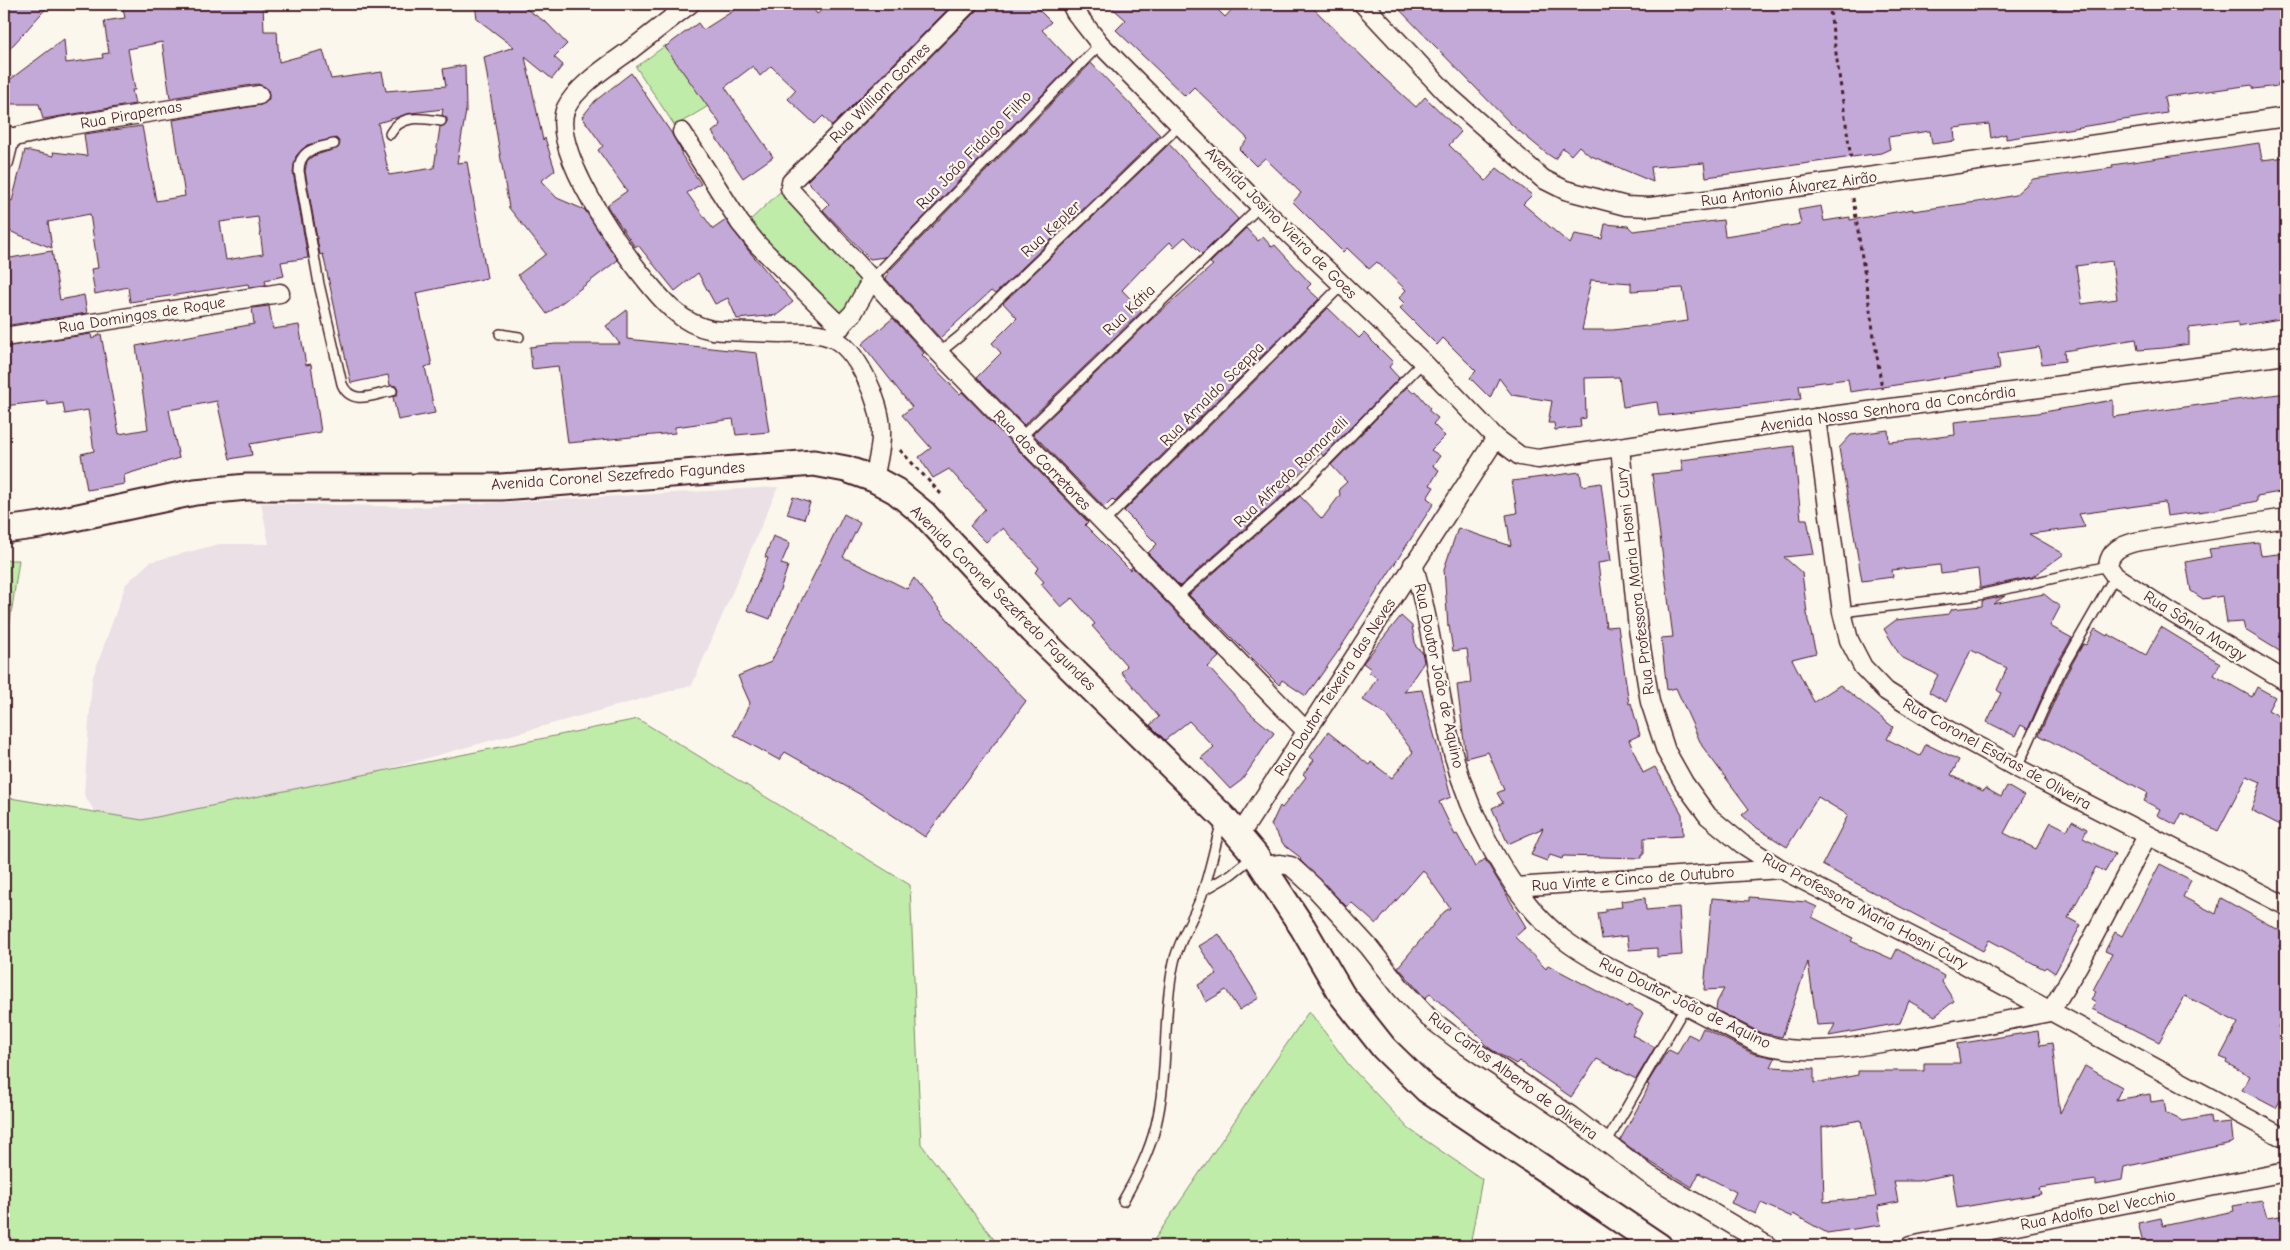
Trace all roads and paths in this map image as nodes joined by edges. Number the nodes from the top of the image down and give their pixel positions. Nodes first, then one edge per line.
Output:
1 (690, 4) edge
2 (968, 4) edge
3 (1072, 4) edge
4 (1363, 4) edge
5 (1829, 4) edge
6 (1100, 44) junction
7 (260, 95) dead end
8 (2286, 117) edge
9 (441, 121) dead end
10 (1182, 124) junction
11 (682, 132) dead end
12 (390, 134) dead end
13 (7, 135) edge
14 (334, 144) dead end
15 (4, 162) edge
16 (1854, 180) junction
17 (791, 182) joint
18 (1260, 206) junction
19 (872, 279) junction
20 (1342, 285) junction
21 (280, 293) dead end
22 (836, 332) junction
23 (500, 334) dead end
24 (4, 337) edge
25 (519, 337) dead end
26 (938, 353) junction
27 (2286, 354) edge
28 (1423, 362) junction
29 (392, 391) dead end
30 (1885, 409) junction
31 (1816, 418) junction
32 (882, 430) junction
33 (1021, 437) junction
34 (1496, 438) junction
35 (1620, 447) junction
36 (874, 479) junction
37 (946, 500) dead end
38 (2286, 518) edge
39 (1103, 523) junction
40 (4, 530) edge
41 (1413, 564) junction
42 (2112, 571) junction
43 (1176, 598) junction
44 (1842, 612) junction
45 (2286, 681) edge
46 (1306, 731) junction
47 (2017, 768) junction
48 (1223, 817) junction
49 (1239, 836) junction
50 (2147, 836) junction
51 (1258, 860) junction
52 (1781, 869) junction
53 (1515, 886) junction
54 (1204, 890) junction
55 (2286, 906) edge
56 (1686, 1005) junction
57 (2050, 1012) junction
58 (2286, 1139) edge
59 (1606, 1143) junction
60 (2286, 1172) edge
61 (1123, 1201) dead end
62 (1659, 1246) edge
63 (1768, 1246) edge
64 (1910, 1246) edge

1 - 22 street
2 - 17 street, Rua William Gomes
3 - 6 street, Avenida Josino Vieira de Goes
4 - 16 street, Rua Antonio Álvarez Airão
5 - 16 path
6 - 10 street, Avenida Josino Vieira de Goes
6 - 19 lane, Rua João Fidalgo Filho
7 - 13 street, Rua Pirapemas
8 - 16 street, Rua Antonio Álvarez Airão
9 - 12 lane
10 - 18 street, Avenida Josino Vieira de Goes
10 - 26 lane, Rua Kepler
11 - 22 street
13 - 15 street
14 - 29 lane
16 - 30 path
17 - 19 street, Rua dos Corretores
18 - 20 street, Avenida Josino Vieira de Goes
18 - 33 lane, Rua Kátia
19 - 22 street
19 - 26 street, Rua dos Corretores
20 - 28 street, Avenida Josino Vieira de Goes
20 - 39 lane, Rua Arnaldo Sceppa
21 - 24 street, Rua Domingos de Roque
22 - 32 street
23 - 25 lane
26 - 33 street, Rua dos Corretores
27 - 30 street, Avenida Nossa Senhora da Concórdia
28 - 34 street, Avenida Josino Vieira de Goes
28 - 43 lane, Rua Alfredo Romanelli
30 - 31 street, Avenida Nossa Senhora da Concórdia
31 - 35 street, Avenida Nossa Senhora da Concórdia
31 - 44 street, Rua Coronel Esdras de Oliveira
32 - 36 street
32 - 37 path
33 - 39 street, Rua dos Corretores
34 - 35 street, Avenida Nossa Senhora da Concórdia
34 - 41 street, Rua Doutor Teixeira das Neves
35 - 52 street, Rua Professora Maria Hosni Cury
36 - 40 main road, Avenida Coronel Sezefredo Fagundes
36 - 48 main road, Avenida Coronel Sezefredo Fagundes
38 - 42 street
39 - 43 street, Rua dos Corretores
41 - 46 street, Rua Doutor Teixeira das Neves
41 - 53 street, Rua Doutor João de Aquino
42 - 44 lane
42 - 45 street, Rua Sônia Margy
42 - 47 lane
43 - 46 street, Rua dos Corretores
44 - 47 street, Rua Coronel Esdras de Oliveira
46 - 49 street, Rua Doutor Teixeira das Neves
47 - 50 street, Rua Coronel Esdras de Oliveira
48 - 49 main road, Avenida Coronel Sezefredo Fagundes
48 - 54 lane
49 - 51 main road, Avenida Coronel Sezefredo Fagundes
50 - 55 street, Rua Coronel Esdras de Oliveira
50 - 57 street
51 - 54 lane
51 - 59 street, Rua Carlos Alberto de Oliveira
51 - 62 main road, Avenida Coronel Sezefredo Fagundes
52 - 53 street, Rua Vinte e Cinco de Outubro
52 - 57 street, Rua Professora Maria Hosni Cury
53 - 56 street, Rua Doutor João de Aquino
54 - 61 lane
56 - 57 street, Rua Doutor João de Aquino
56 - 59 lane
57 - 58 street, Rua Professora Maria Hosni Cury
59 - 63 street, Rua Carlos Alberto de Oliveira
60 - 64 street, Rua Adolfo Del Vecchio

